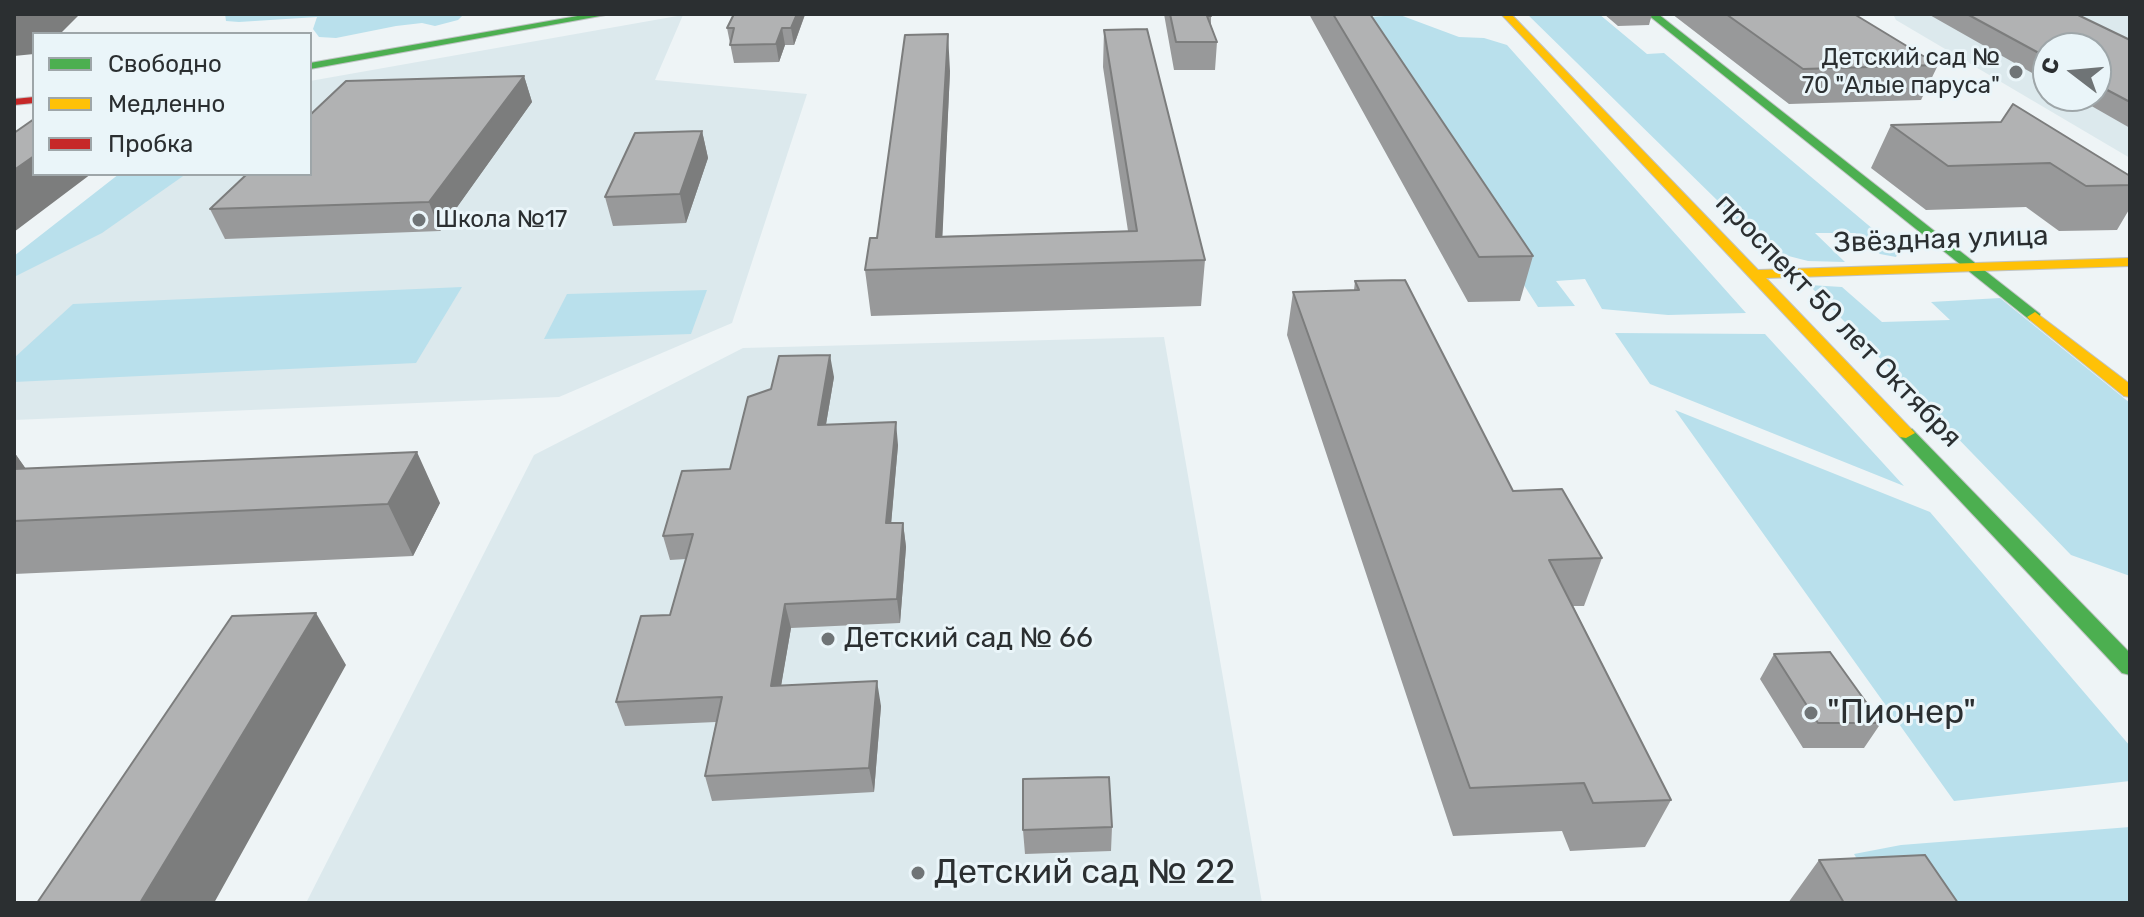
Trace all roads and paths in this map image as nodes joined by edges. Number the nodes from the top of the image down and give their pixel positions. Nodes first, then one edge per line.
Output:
1 (606, 14) edge
2 (1506, 14) edge
3 (1652, 14) edge
4 (312, 66) edge
5 (2130, 262) edge
6 (1975, 268) junction
7 (1754, 274) junction
8 (2130, 392) edge
9 (2130, 667) edge

1 - 4 street
2 - 7 street, проспект 50 лет Октября
3 - 6 street
5 - 6 street, Звёздная улица
6 - 7 street, Звёздная улица
6 - 8 street
7 - 9 street, проспект 50 лет Октября

